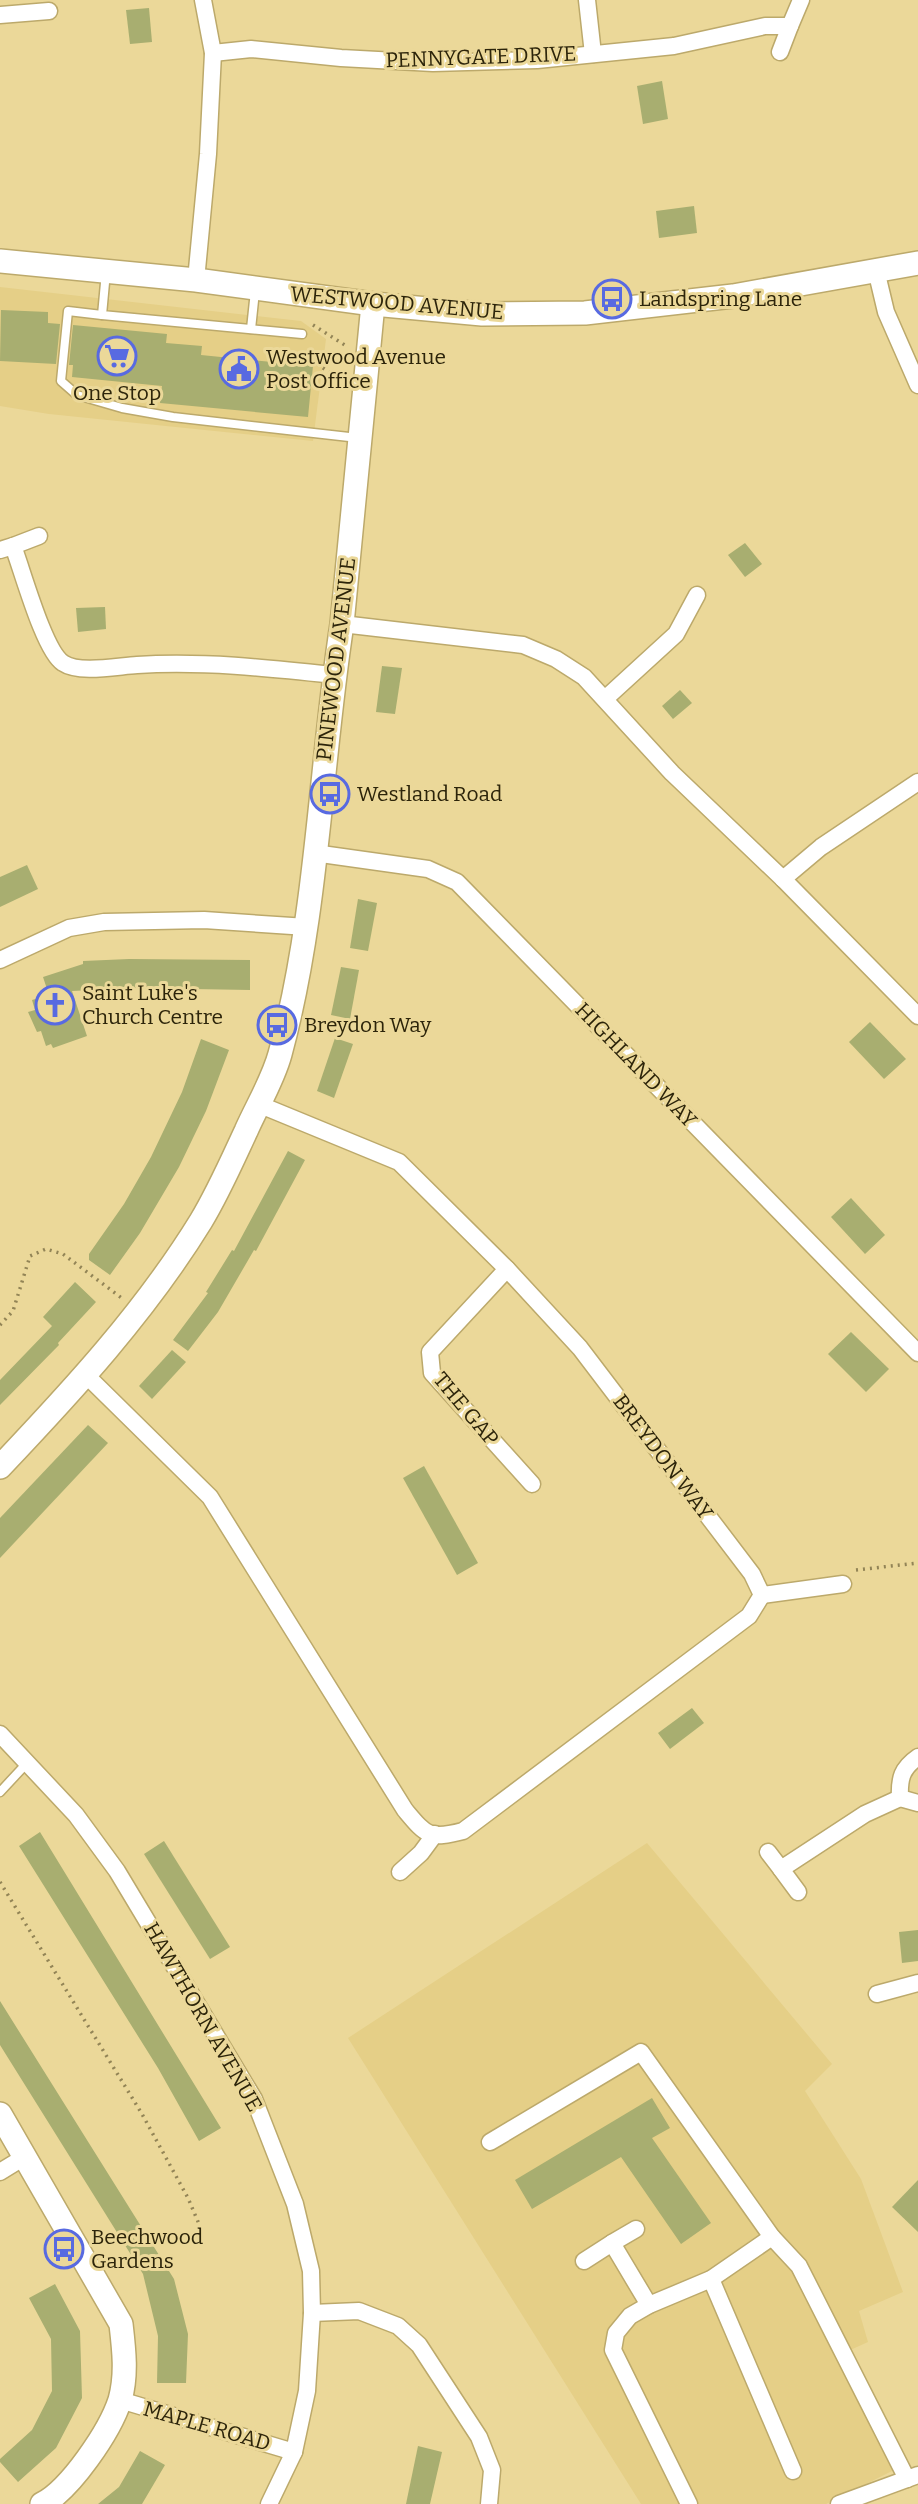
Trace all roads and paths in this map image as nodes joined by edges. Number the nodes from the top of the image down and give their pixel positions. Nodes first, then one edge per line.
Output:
1 (203, 0) edge
2 (587, 0) edge
3 (801, 0) edge
4 (49, 11) dead end
5 (0, 15) edge
6 (790, 26) junction
7 (780, 52) dead end
8 (213, 53) junction
9 (593, 54) junction
10 (0, 261) edge
11 (918, 263) edge
12 (876, 270) junction
13 (106, 272) junction
14 (196, 280) junction
15 (255, 288) junction
16 (373, 304) junction
17 (102, 314) junction
18 (310, 323) dead end
19 (251, 329) junction
20 (302, 334) dead end
21 (351, 349) dead end
22 (317, 364) dead end
23 (346, 383) dead end
24 (918, 386) edge
25 (360, 439) junction
26 (39, 536) dead end
27 (7, 548) edge
28 (697, 595) dead end
29 (342, 624) junction
30 (334, 675) junction
31 (606, 698) junction
32 (918, 782) edge
33 (314, 853) junction
34 (783, 879) junction
35 (307, 927) junction
36 (0, 960) edge
37 (918, 1016) edge
38 (258, 1104) junction
39 (507, 1269) junction
40 (139, 1310) junction
41 (0, 1325) edge
42 (918, 1353) edge
43 (86, 1375) junction
44 (0, 1467) edge
45 (532, 1484) dead end
46 (918, 1563) edge
47 (848, 1577) joint
48 (762, 1595) junction
49 (0, 1734) edge
50 (918, 1757) edge
51 (28, 1762) junction
52 (0, 1792) edge
53 (900, 1798) junction
54 (918, 1803) edge
55 (435, 1834) junction
56 (768, 1852) dead end
57 (781, 1869) junction
58 (400, 1872) dead end
59 (0, 1882) edge
60 (798, 1892) dead end
61 (918, 1983) edge
62 (877, 1994) dead end
63 (0, 2114) edge
64 (490, 2142) dead end
65 (26, 2156) junction
66 (0, 2172) edge
67 (199, 2224) dead end
68 (636, 2229) dead end
69 (772, 2237) junction
70 (612, 2244) junction
71 (584, 2260) dead end
72 (711, 2279) junction
73 (649, 2305) junction
74 (312, 2313) junction
75 (120, 2400) junction
76 (294, 2452) junction
77 (793, 2471) dead end
78 (913, 2477) edge
79 (42, 2504) edge
80 (269, 2504) edge
81 (489, 2504) edge
82 (689, 2504) edge
83 (839, 2504) edge

1 - 8 street
2 - 9 street
3 - 6 street
4 - 5 street
6 - 7 street
6 - 9 street, PENNYGATE DRIVE
8 - 9 street, PENNYGATE DRIVE
8 - 14 street
10 - 13 street, WESTWOOD AVENUE
11 - 12 street, WESTWOOD AVENUE
12 - 16 street, WESTWOOD AVENUE
12 - 24 street
13 - 14 street, WESTWOOD AVENUE
13 - 17 lane
14 - 15 street, WESTWOOD AVENUE
15 - 16 street, WESTWOOD AVENUE
15 - 19 lane
16 - 25 street, PINEWOOD AVENUE
17 - 19 lane
17 - 25 lane
18 - 21 path
19 - 20 lane
22 - 23 path
25 - 29 street, PINEWOOD AVENUE
26 - 27 street
27 - 30 street
28 - 31 street
29 - 30 street, PINEWOOD AVENUE
29 - 31 street
30 - 33 street, PINEWOOD AVENUE
31 - 34 street
32 - 34 street
33 - 35 street, PINEWOOD AVENUE
33 - 42 street, HIGHLAND WAY
34 - 37 street
35 - 36 street
35 - 38 street, PINEWOOD AVENUE
38 - 39 street, BREYDON WAY
38 - 40 street, PINEWOOD AVENUE
39 - 45 street, THE GAP
39 - 48 street, BREYDON WAY
40 - 41 path
40 - 43 street, PINEWOOD AVENUE
43 - 44 street, PINEWOOD AVENUE
43 - 55 street
46 - 47 path
47 - 48 street
48 - 55 street
49 - 51 street, HAWTHORN AVENUE
50 - 53 street
51 - 52 lane
51 - 74 street, HAWTHORN AVENUE
53 - 54 street
53 - 57 street
55 - 58 street
56 - 57 street
57 - 60 street
59 - 67 path
61 - 62 street
63 - 65 street
64 - 69 street
65 - 66 street
65 - 75 street
68 - 70 street
69 - 72 street
69 - 78 street
70 - 71 street
70 - 73 street
72 - 73 street
72 - 77 street
73 - 82 street
74 - 76 street, HAWTHORN AVENUE
74 - 81 street
75 - 76 street, MAPLE ROAD
75 - 79 street
76 - 80 street, HAWTHORN AVENUE
78 - 83 street

